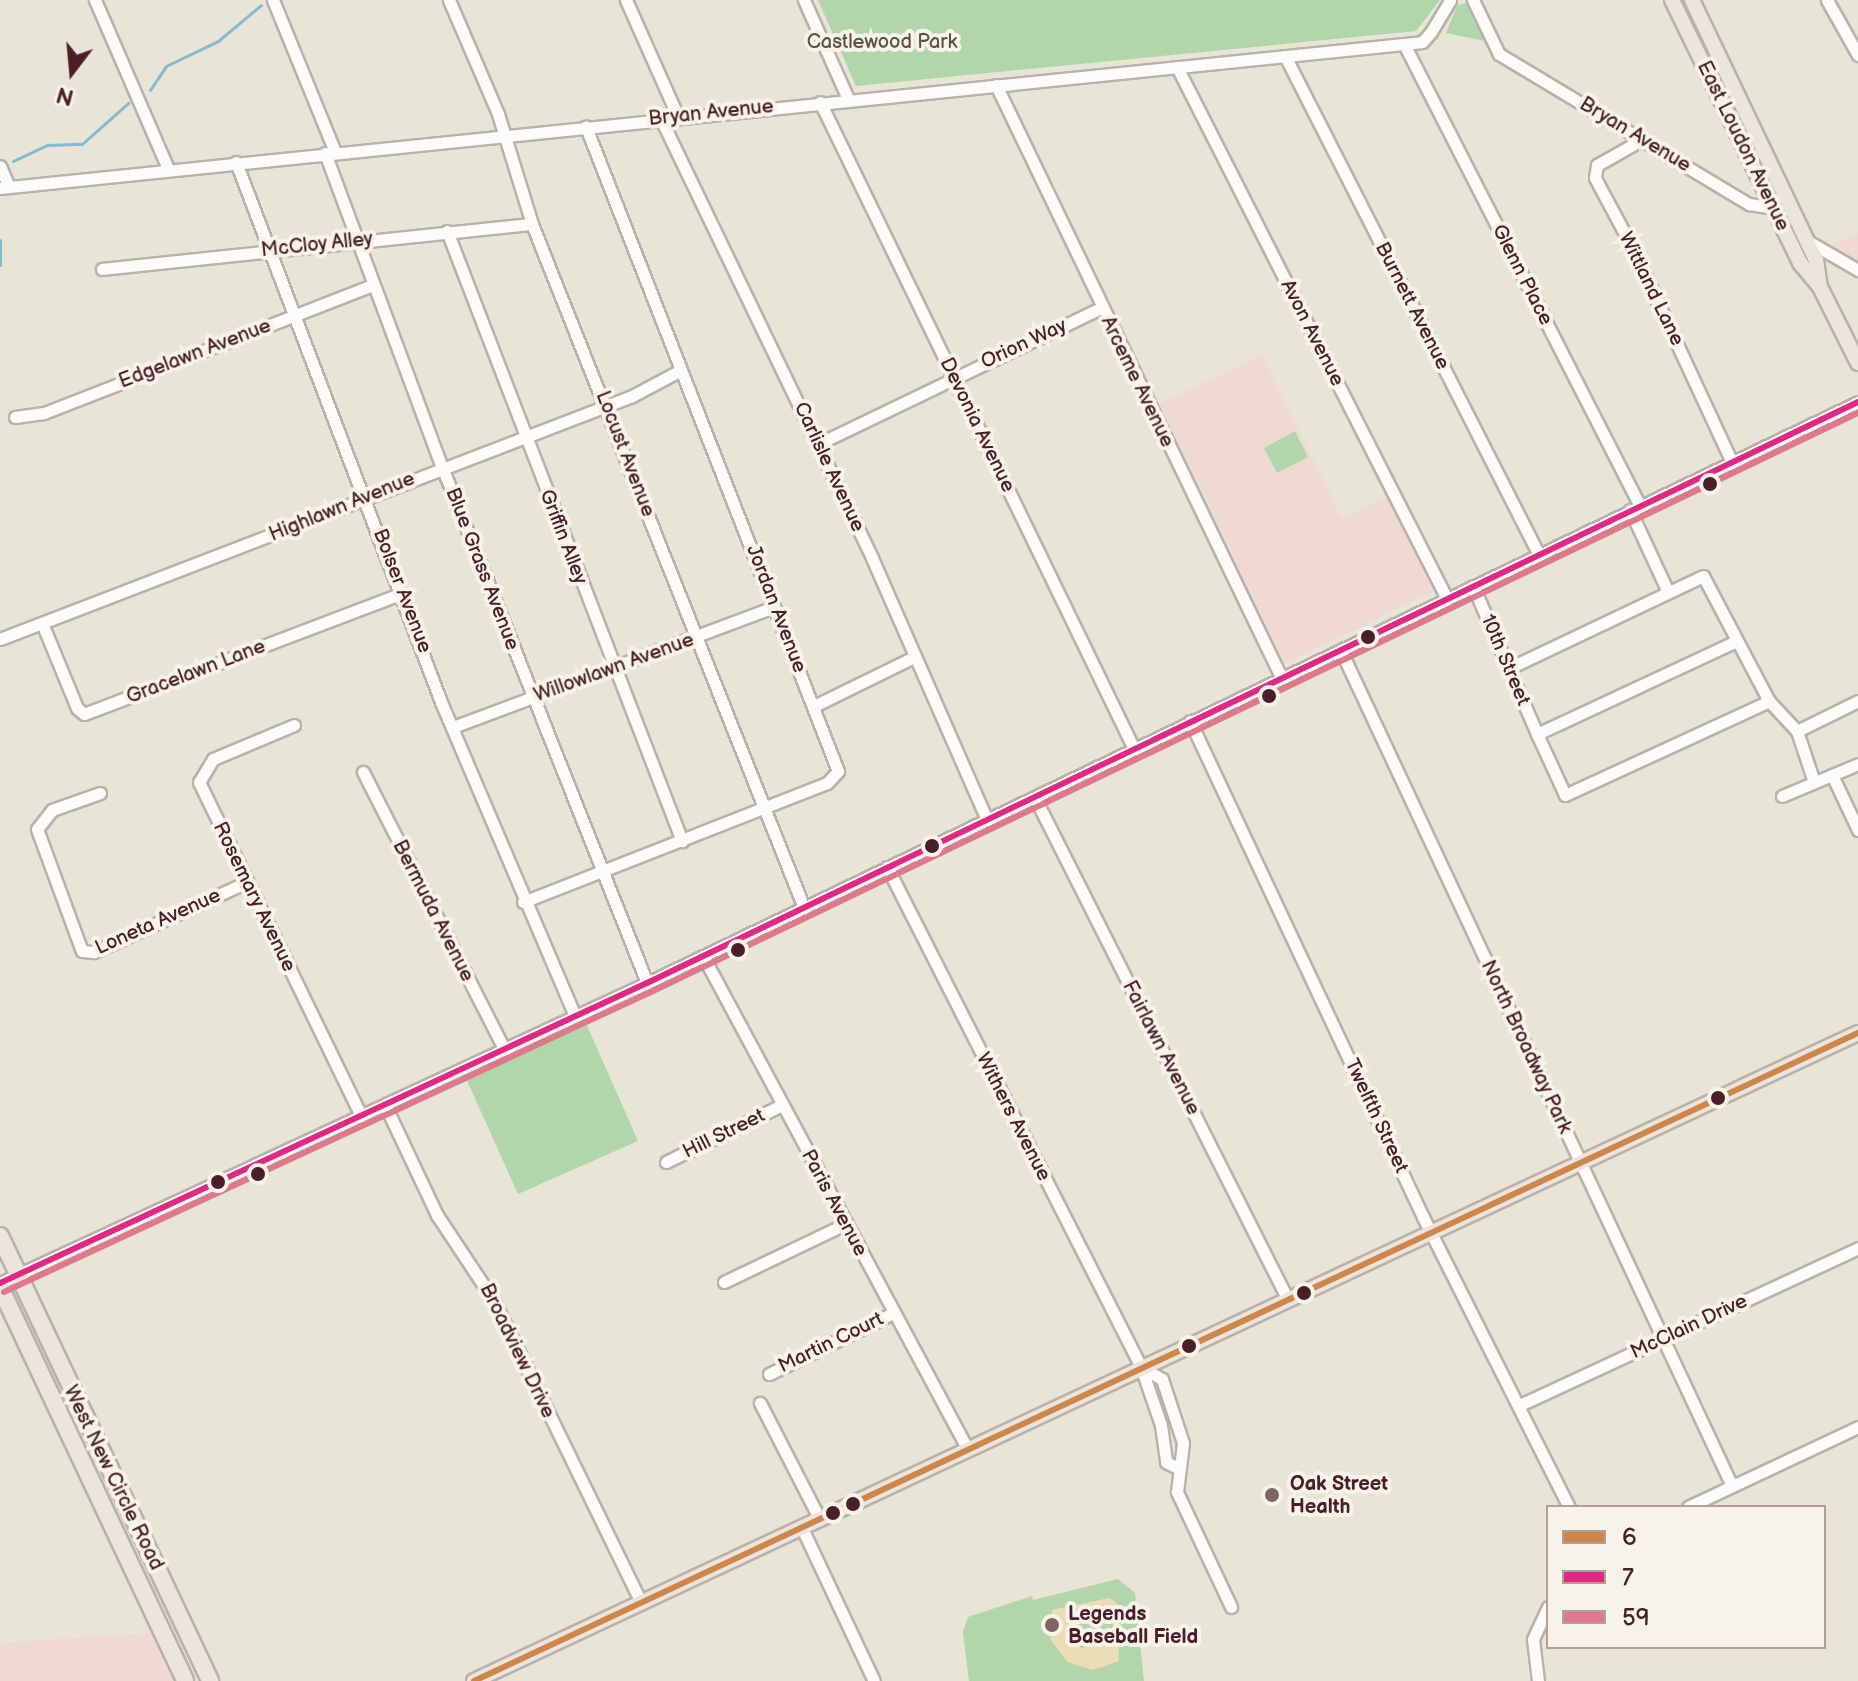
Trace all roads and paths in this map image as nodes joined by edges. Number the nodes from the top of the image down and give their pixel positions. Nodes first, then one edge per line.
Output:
1 (95, 0) edge
2 (273, 0) edge
3 (449, 0) edge
4 (626, 0) edge
5 (804, 0) edge
6 (1450, 0) edge
7 (1473, 0) edge
8 (1672, 0) edge
9 (1692, 0) edge
10 (1827, 0) edge
11 (1404, 44) junction
12 (1717, 50) junction
13 (1285, 56) junction
14 (1857, 56) edge
15 (1701, 59) junction
16 (1177, 67) junction
17 (996, 85) junction
18 (848, 99) junction
19 (820, 102) junction
20 (678, 117) junction
21 (661, 119) junction
22 (586, 127) junction
23 (504, 135) junction
24 (1643, 139) junction
25 (330, 152) junction
26 (236, 162) junction
27 (0, 166) edge
28 (168, 169) junction
29 (4, 187) edge
30 (1773, 208) junction
31 (532, 224) junction
32 (447, 231) junction
33 (1806, 240) junction
34 (358, 241) junction
35 (268, 251) junction
36 (102, 269) dead end
37 (1858, 270) edge
38 (373, 285) junction
39 (1820, 287) junction
40 (1101, 308) junction
41 (294, 315) junction
42 (1858, 363) edge
43 (681, 370) junction
44 (954, 377) junction
45 (1858, 402) edge
46 (607, 406) junction
47 (15, 417) dead end
48 (524, 436) junction
49 (818, 444) junction
50 (1732, 462) junction
51 (442, 467) junction
52 (367, 499) junction
53 (1635, 508) junction
54 (1539, 555) junction
55 (1473, 586) junction
56 (1668, 592) junction
57 (402, 593) junction
58 (1447, 599) junction
59 (774, 607) junction
60 (42, 623) junction
61 (0, 639) edge
62 (695, 639) junction
63 (1736, 641) junction
64 (1341, 651) junction
65 (914, 657) junction
66 (613, 667) junction
67 (1509, 668) junction
68 (1281, 677) junction
69 (533, 697) junction
70 (1769, 701) junction
71 (1858, 701) edge
72 (814, 706) junction
73 (1190, 721) junction
74 (294, 725) dead end
75 (453, 727) junction
76 (1797, 731) junction
77 (1537, 734) junction
78 (1134, 749) junction
79 (1858, 764) edge
80 (363, 772) dead end
81 (1832, 775) junction
82 (1814, 782) junction
83 (100, 793) dead end
84 (1782, 796) dead end
85 (1035, 798) junction
86 (760, 809) junction
87 (987, 820) junction
88 (1858, 830) edge
89 (682, 841) junction
90 (887, 867) junction
91 (602, 870) junction
92 (247, 882) junction
93 (523, 902) junction
94 (804, 908) junction
95 (703, 956) junction
96 (647, 983) junction
97 (575, 1016) junction
98 (1858, 1033) edge
99 (504, 1049) junction
100 (385, 1105) junction
101 (782, 1105) junction
102 (361, 1116) junction
103 (1579, 1161) junction
104 (666, 1162) dead end
105 (845, 1224) junction
106 (1433, 1231) junction
107 (0, 1236) edge
108 (1858, 1248) edge
109 (17, 1275) junction
110 (724, 1282) dead end
111 (0, 1285) edge
112 (1287, 1298) junction
113 (893, 1313) junction
114 (1665, 1338) junction
115 (1141, 1367) junction
116 (769, 1374) dead end
117 (760, 1403) dead end
118 (1520, 1405) junction
119 (1858, 1427) edge
120 (967, 1448) junction
121 (1176, 1467) junction
122 (1732, 1486) junction
123 (1568, 1505) edge
124 (1692, 1505) edge
125 (819, 1518) junction
126 (801, 1526) junction
127 (641, 1603) junction
128 (1231, 1607) dead end
129 (1546, 1611) edge
130 (185, 1681) edge
131 (210, 1681) edge
132 (474, 1681) edge
133 (874, 1681) edge
134 (1538, 1681) edge

1 - 28 street
2 - 25 street, Blue Grass Avenue
3 - 23 street, Locust Avenue
4 - 20 street
5 - 18 street
6 - 11 street, Bryan Avenue
7 - 24 street, Bryan Avenue
8 - 15 main road, East Loudon Avenue
9 - 12 main road, East Loudon Avenue
10 - 14 street
11 - 13 street, Bryan Avenue
11 - 53 street, Glenn Place
12 - 15 street
12 - 33 main road, East Loudon Avenue
13 - 16 street, Bryan Avenue
13 - 54 street, Burnett Avenue
15 - 30 main road, East Loudon Avenue
16 - 17 street, Bryan Avenue
16 - 58 street, Avon Avenue
17 - 18 street, Bryan Avenue
17 - 40 street, Arceme Avenue
18 - 19 street, Bryan Avenue
19 - 20 street, Bryan Avenue
19 - 44 street, Devonia Avenue
20 - 21 street, Bryan Avenue
21 - 22 street, Bryan Avenue
21 - 49 street, Carlisle Avenue
22 - 23 street, Bryan Avenue
22 - 43 street, Jordan Avenue
23 - 25 street, Bryan Avenue
23 - 31 street, Locust Avenue
24 - 30 street, Bryan Avenue
24 - 50 street, Wittland Lane
25 - 26 street, Bryan Avenue
25 - 34 street, Blue Grass Avenue
26 - 28 street, Bryan Avenue
26 - 35 street, Bolser Avenue
27 - 29 street
28 - 29 street, Bryan Avenue
30 - 39 main road, East Loudon Avenue
31 - 32 street, McCloy Alley
31 - 46 street, Locust Avenue
32 - 34 street, McCloy Alley
32 - 48 street, Griffin Alley
33 - 37 street
33 - 39 main road, East Loudon Avenue
34 - 35 street, McCloy Alley
34 - 38 street, Blue Grass Avenue
35 - 36 street, McCloy Alley
35 - 41 street, Bolser Avenue
38 - 41 street, Edgelawn Avenue
38 - 51 street, Blue Grass Avenue
39 - 42 main road, East Loudon Avenue
40 - 44 street, Orion Way
40 - 68 street, Arceme Avenue
41 - 47 street, Edgelawn Avenue
41 - 52 street, Bolser Avenue
43 - 46 street, Highlawn Avenue
43 - 59 street, Jordan Avenue
44 - 49 street, Orion Way
44 - 78 street, Devonia Avenue
45 - 50 street
46 - 48 street, Highlawn Avenue
46 - 62 street, Locust Avenue
48 - 51 street, Highlawn Avenue
48 - 66 street, Griffin Alley
49 - 65 street, Carlisle Avenue
50 - 53 street
51 - 52 street, Highlawn Avenue
51 - 69 street, Blue Grass Avenue
52 - 57 street, Bolser Avenue
52 - 60 street, Highlawn Avenue
53 - 54 street
53 - 56 street, Glenn Place
54 - 55 street
55 - 58 street
55 - 67 street, 10th Street
56 - 63 street
56 - 67 street
57 - 60 street, Gracelawn Lane
57 - 75 street, Bolser Avenue
58 - 64 street
59 - 62 street, Willowlawn Avenue
59 - 72 street, Jordan Avenue
60 - 61 street, Highlawn Avenue
62 - 66 street, Willowlawn Avenue
62 - 86 street, Locust Avenue
63 - 70 street
63 - 77 street
64 - 68 street
64 - 103 street, North Broadway Park
65 - 72 street
65 - 87 street, Carlisle Avenue
66 - 69 street, Willowlawn Avenue
66 - 89 street, Griffin Alley
67 - 77 street, 10th Street
68 - 73 street
69 - 75 street, Willowlawn Avenue
69 - 91 street, Blue Grass Avenue
70 - 76 street
70 - 77 street, 10th Street
71 - 76 street
72 - 86 street, Jordan Avenue
73 - 78 street
73 - 106 street, Twelfth Street
74 - 92 street, Rosemary Avenue
75 - 93 street, Bolser Avenue
76 - 82 street
78 - 85 street
79 - 81 street
80 - 99 street, Bermuda Avenue
81 - 82 street
81 - 88 street
82 - 84 street
83 - 92 street, Loneta Avenue
85 - 87 street
85 - 112 street, Fairlawn Avenue
86 - 89 street, Jordan Avenue
86 - 94 street, Locust Avenue
87 - 90 street
89 - 91 street, Jordan Avenue
90 - 94 street
90 - 115 street, Withers Avenue
91 - 93 street, Jordan Avenue
91 - 96 street, Blue Grass Avenue
92 - 102 street, Rosemary Avenue
93 - 97 street, Bolser Avenue
94 - 95 street
95 - 96 street
95 - 101 street, Paris Avenue
96 - 97 street
97 - 99 street
98 - 103 main road
99 - 100 street
100 - 102 street
100 - 127 street, Broadview Drive
101 - 104 street, Hill Street
101 - 105 street, Paris Avenue
102 - 109 street
103 - 106 main road
103 - 114 street, North Broadway Park
105 - 110 street
105 - 113 street, Paris Avenue
106 - 112 main road
106 - 118 street, Twelfth Street
107 - 109 highway, West New Circle Road
108 - 114 street, McClain Drive
109 - 111 street
109 - 131 highway, West New Circle Road
111 - 130 highway, West New Circle Road
112 - 115 main road
113 - 116 street, Martin Court
113 - 120 street, Paris Avenue
114 - 118 street, McClain Drive
114 - 122 street, North Broadway Park
115 - 120 main road
115 - 121 street
115 - 121 street
117 - 125 street
118 - 123 street, Twelfth Street
119 - 122 street
120 - 125 main road
121 - 128 street
122 - 124 street
125 - 126 main road
126 - 127 main road
126 - 133 street
127 - 132 main road
129 - 134 street

